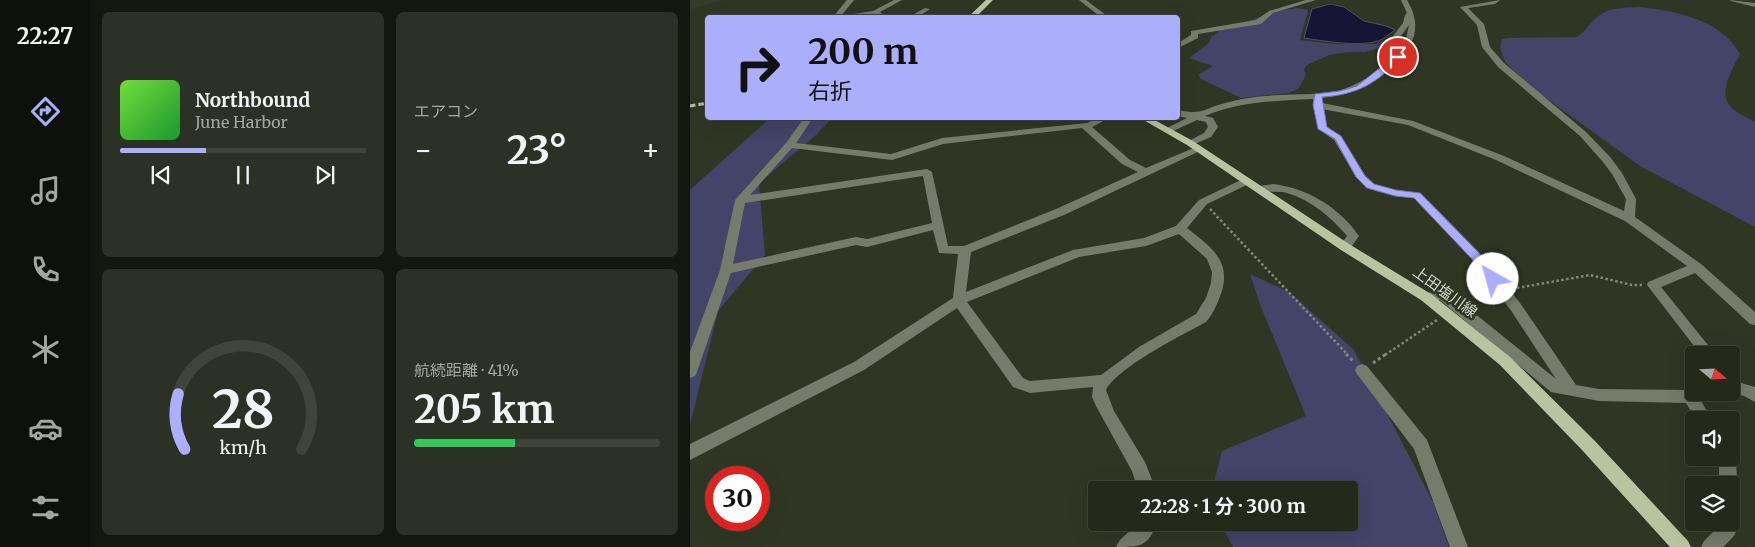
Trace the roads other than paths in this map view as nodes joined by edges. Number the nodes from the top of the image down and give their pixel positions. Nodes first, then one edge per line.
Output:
1 (851, 0) edge
2 (899, 0) edge
3 (990, 0) edge
4 (1082, 0) edge
5 (1313, 0) edge
6 (1404, 0) edge
7 (1497, 0) edge
8 (1734, 0) edge
9 (1755, 5) edge
10 (927, 9) dead end
11 (876, 12) junction
12 (838, 15) edge
13 (858, 15) edge
14 (880, 15) edge
15 (916, 15) edge
16 (973, 15) edge
17 (1101, 15) edge
18 (1412, 15) junction
19 (1180, 45) edge
20 (1398, 57) junction
21 (1318, 100) junction
22 (1180, 113) edge
23 (1197, 117) junction
24 (807, 120) edge
25 (1100, 120) edge
26 (1148, 120) edge
27 (1086, 127) junction
28 (1168, 130) junction
29 (790, 145) junction
30 (1195, 146) junction
31 (1146, 172) junction
32 (1246, 181) junction
33 (1259, 189) junction
34 (740, 200) junction
35 (1629, 218) junction
36 (938, 225) junction
37 (1180, 229) junction
38 (1346, 247) junction
39 (965, 250) junction
40 (1697, 267) junction
41 (726, 270) junction
42 (1426, 297) junction
43 (959, 300) junction
44 (1755, 320) edge
45 (1702, 346) edge
46 (1362, 370) road end
47 (690, 372) edge
48 (1102, 381) junction
49 (1740, 388) edge
50 (1571, 390) junction
51 (1753, 392) edge
52 (1685, 395) edge
53 (690, 452) edge
54 (1144, 481) edge
55 (1143, 531) edge
56 (1727, 531) edge
57 (1125, 547) edge
58 (1459, 547) edge
59 (1682, 547) edge
60 (1710, 547) edge

1 - 12 street
2 - 11 street
3 - 16 main road
4 - 17 street
5 - 19 street
6 - 18 street
7 - 35 street
8 - 9 street
10 - 15 street
11 - 13 street
11 - 14 street
18 - 20 street
18 - 20 street
20 - 21 street
21 - 23 street
21 - 35 street
21 - 50 street
22 - 23 street
23 - 28 street
23 - 30 street
24 - 29 street
25 - 27 street
26 - 28 main road, 上田塩川線
27 - 29 street
27 - 31 street
28 - 30 main road, 上田塩川線
29 - 34 street
30 - 31 street
30 - 32 main road, 上田塩川線
31 - 39 street
32 - 33 main road, 上田塩川線
32 - 37 street
33 - 38 main road, 上田塩川線
33 - 38 street
34 - 36 street
34 - 41 street
35 - 40 street
36 - 39 street
36 - 41 street
37 - 43 street
37 - 48 street
38 - 42 main road, 上田塩川線
39 - 43 street
40 - 44 street
40 - 45 street
41 - 47 street
42 - 50 street
42 - 59 main road, 上田塩川線
43 - 48 street
43 - 53 street
46 - 58 street
48 - 54 street
49 - 51 street
50 - 52 street
55 - 57 street
56 - 60 street

